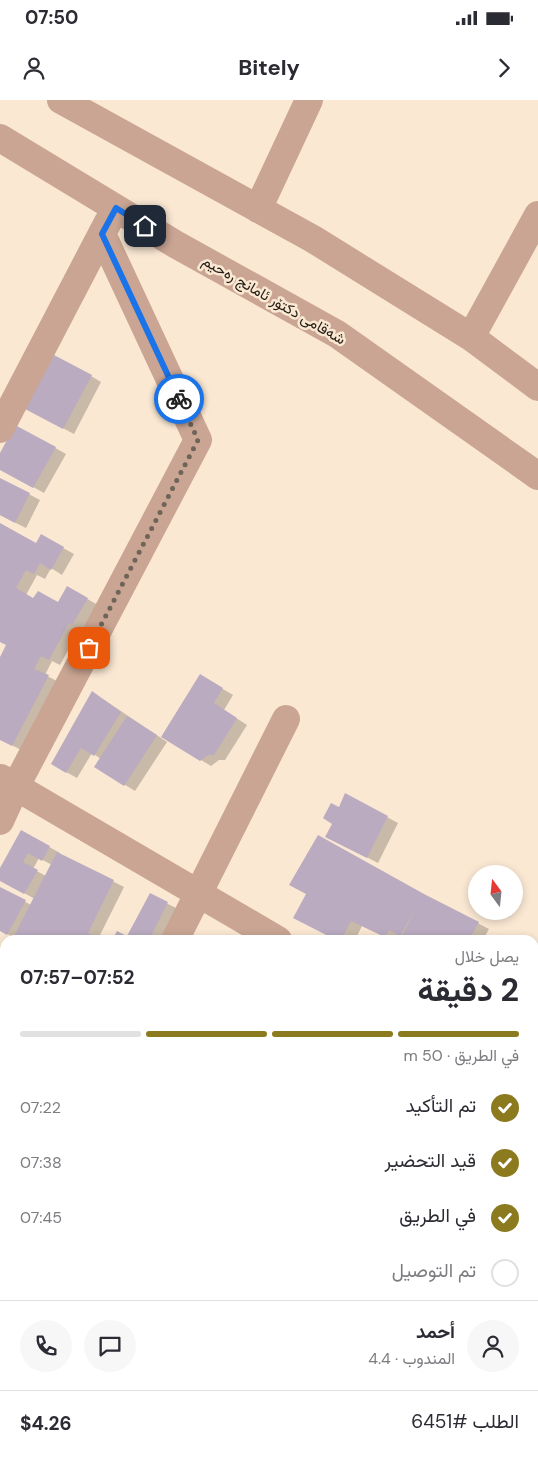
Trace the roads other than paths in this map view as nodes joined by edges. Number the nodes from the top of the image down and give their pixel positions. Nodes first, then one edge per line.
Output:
1 (61, 100) edge
2 (309, 100) edge
3 (0, 138) edge
4 (116, 208) junction
5 (258, 209) junction
6 (538, 215) edge
7 (102, 234) junction
8 (471, 337) junction
9 (538, 387) edge
10 (0, 429) edge
11 (538, 476) edge
12 (286, 719) dead end
13 (8, 782) edge
14 (0, 821) edge
15 (199, 892) junction
16 (178, 935) edge
17 (270, 935) edge

1 - 5 street
2 - 5 street
3 - 4 street, شەقامی دکتۆر ئامانج رەحیم
4 - 7 street
4 - 11 street, شەقامی دکتۆر ئامانج رەحیم
5 - 8 street
6 - 8 street
7 - 10 street
7 - 13 street
8 - 9 street
12 - 15 street
13 - 14 street
13 - 15 street
15 - 16 street
15 - 17 street

